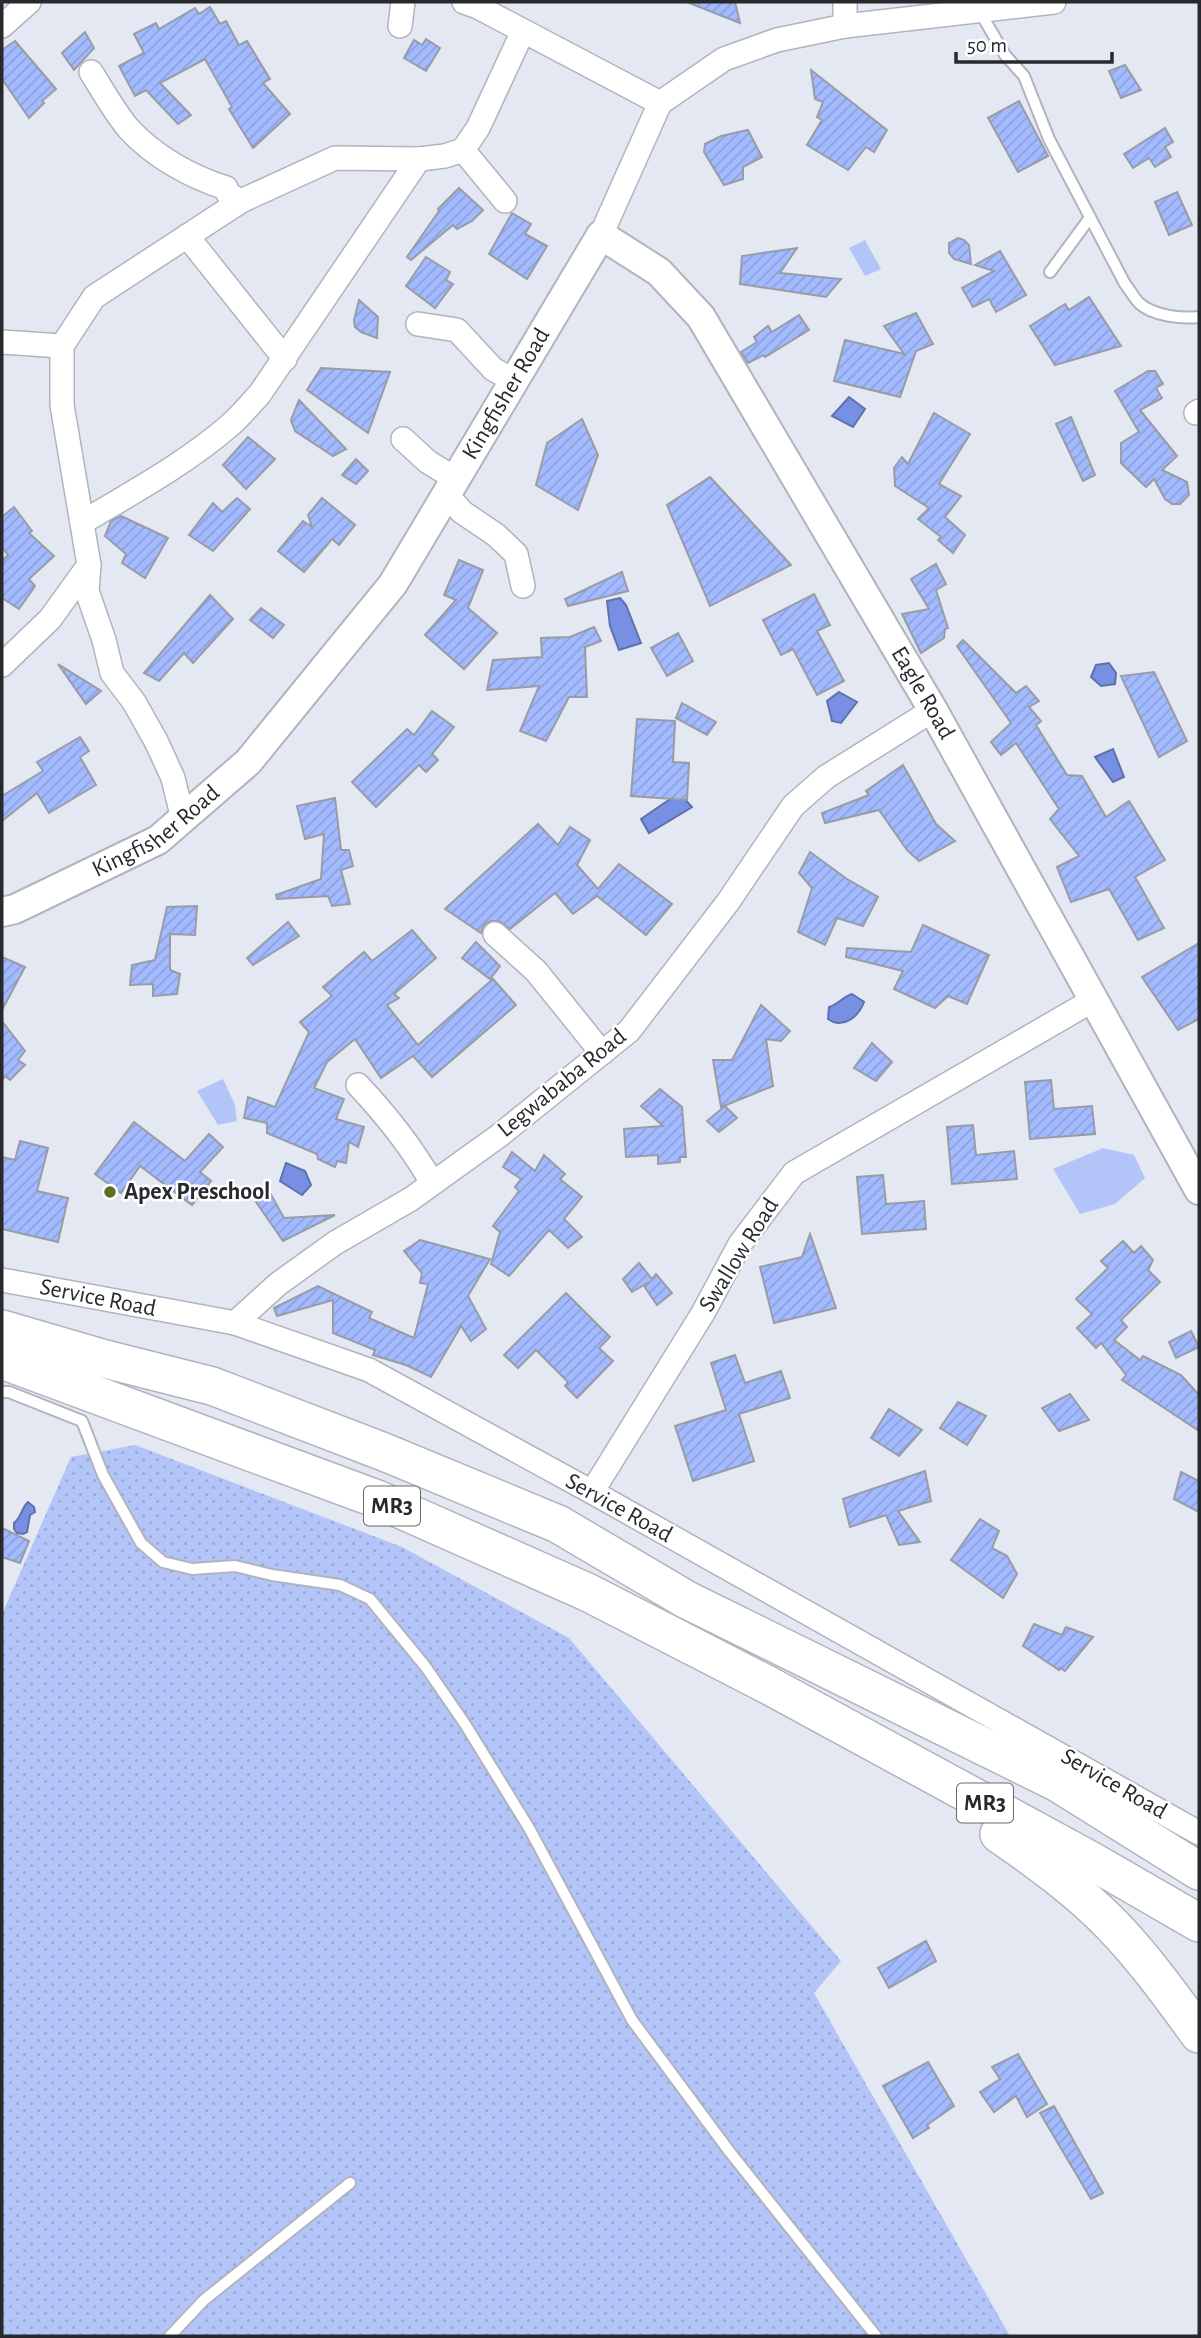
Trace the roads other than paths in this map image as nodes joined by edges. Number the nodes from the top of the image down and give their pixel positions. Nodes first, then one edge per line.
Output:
1 (29, 2) edge
2 (403, 2) edge
3 (464, 2) edge
4 (1054, 2) edge
5 (847, 9) edge
6 (980, 12) junction
7 (2, 26) edge
8 (400, 26) dead end
9 (523, 31) junction
10 (91, 72) dead end
11 (660, 103) junction
12 (463, 150) junction
13 (419, 159) junction
14 (241, 201) junction
15 (505, 201) dead end
16 (1089, 219) junction
17 (601, 235) junction
18 (187, 236) junction
19 (1050, 272) dead end
20 (1199, 317) edge
21 (418, 324) dead end
22 (2, 342) edge
23 (62, 346) junction
24 (285, 359) junction
25 (514, 381) junction
26 (403, 439) dead end
27 (451, 487) junction
28 (83, 522) junction
29 (89, 565) junction
30 (523, 586) dead end
31 (2, 665) edge
32 (933, 710) junction
33 (183, 819) junction
34 (2, 912) edge
35 (495, 934) dead end
36 (1096, 999) junction
37 (602, 1053) junction
38 (358, 1086) dead end
39 (432, 1183) junction
40 (1199, 1190) edge
41 (2, 1280) edge
42 (234, 1324) junction
43 (2, 1329) edge
44 (2, 1360) edge
45 (2, 1392) edge
46 (592, 1492) junction
47 (768, 1685) junction
48 (1199, 1833) edge
49 (1199, 1871) edge
50 (1199, 1923) edge
51 (1199, 2034) edge
52 (350, 2183) dead end
53 (170, 2336) edge
54 (876, 2336) edge

1 - 7 street
2 - 8 street
3 - 9 street
4 - 6 street
5 - 6 street
5 - 11 street
6 - 16 lane
9 - 11 street
9 - 12 street
10 - 14 street
11 - 17 street, Kingfisher Road
12 - 13 street
12 - 15 street
13 - 14 street
13 - 24 street
14 - 18 street
16 - 19 lane
16 - 20 lane
17 - 25 street, Kingfisher Road
17 - 32 street, Eagle Road
18 - 23 street
18 - 24 street
21 - 25 street
22 - 23 street
23 - 28 street
24 - 28 street
25 - 27 street, Kingfisher Road
26 - 27 street
27 - 30 street
27 - 33 street, Kingfisher Road
28 - 29 street
29 - 31 street
29 - 33 street
32 - 36 street, Eagle Road
32 - 37 street, Legwababa Road
33 - 34 street, Kingfisher Road
35 - 37 street
36 - 40 street, Eagle Road
36 - 46 street, Swallow Road
37 - 39 street, Legwababa Road
38 - 39 street
39 - 42 street, Legwababa Road
41 - 42 street, Service Road
42 - 46 street, Service Road
43 - 49 highway, MR3
44 - 47 highway, MR3
45 - 54 lane
46 - 48 street, Service Road
47 - 50 highway, MR3
47 - 51 highway
52 - 53 lane

